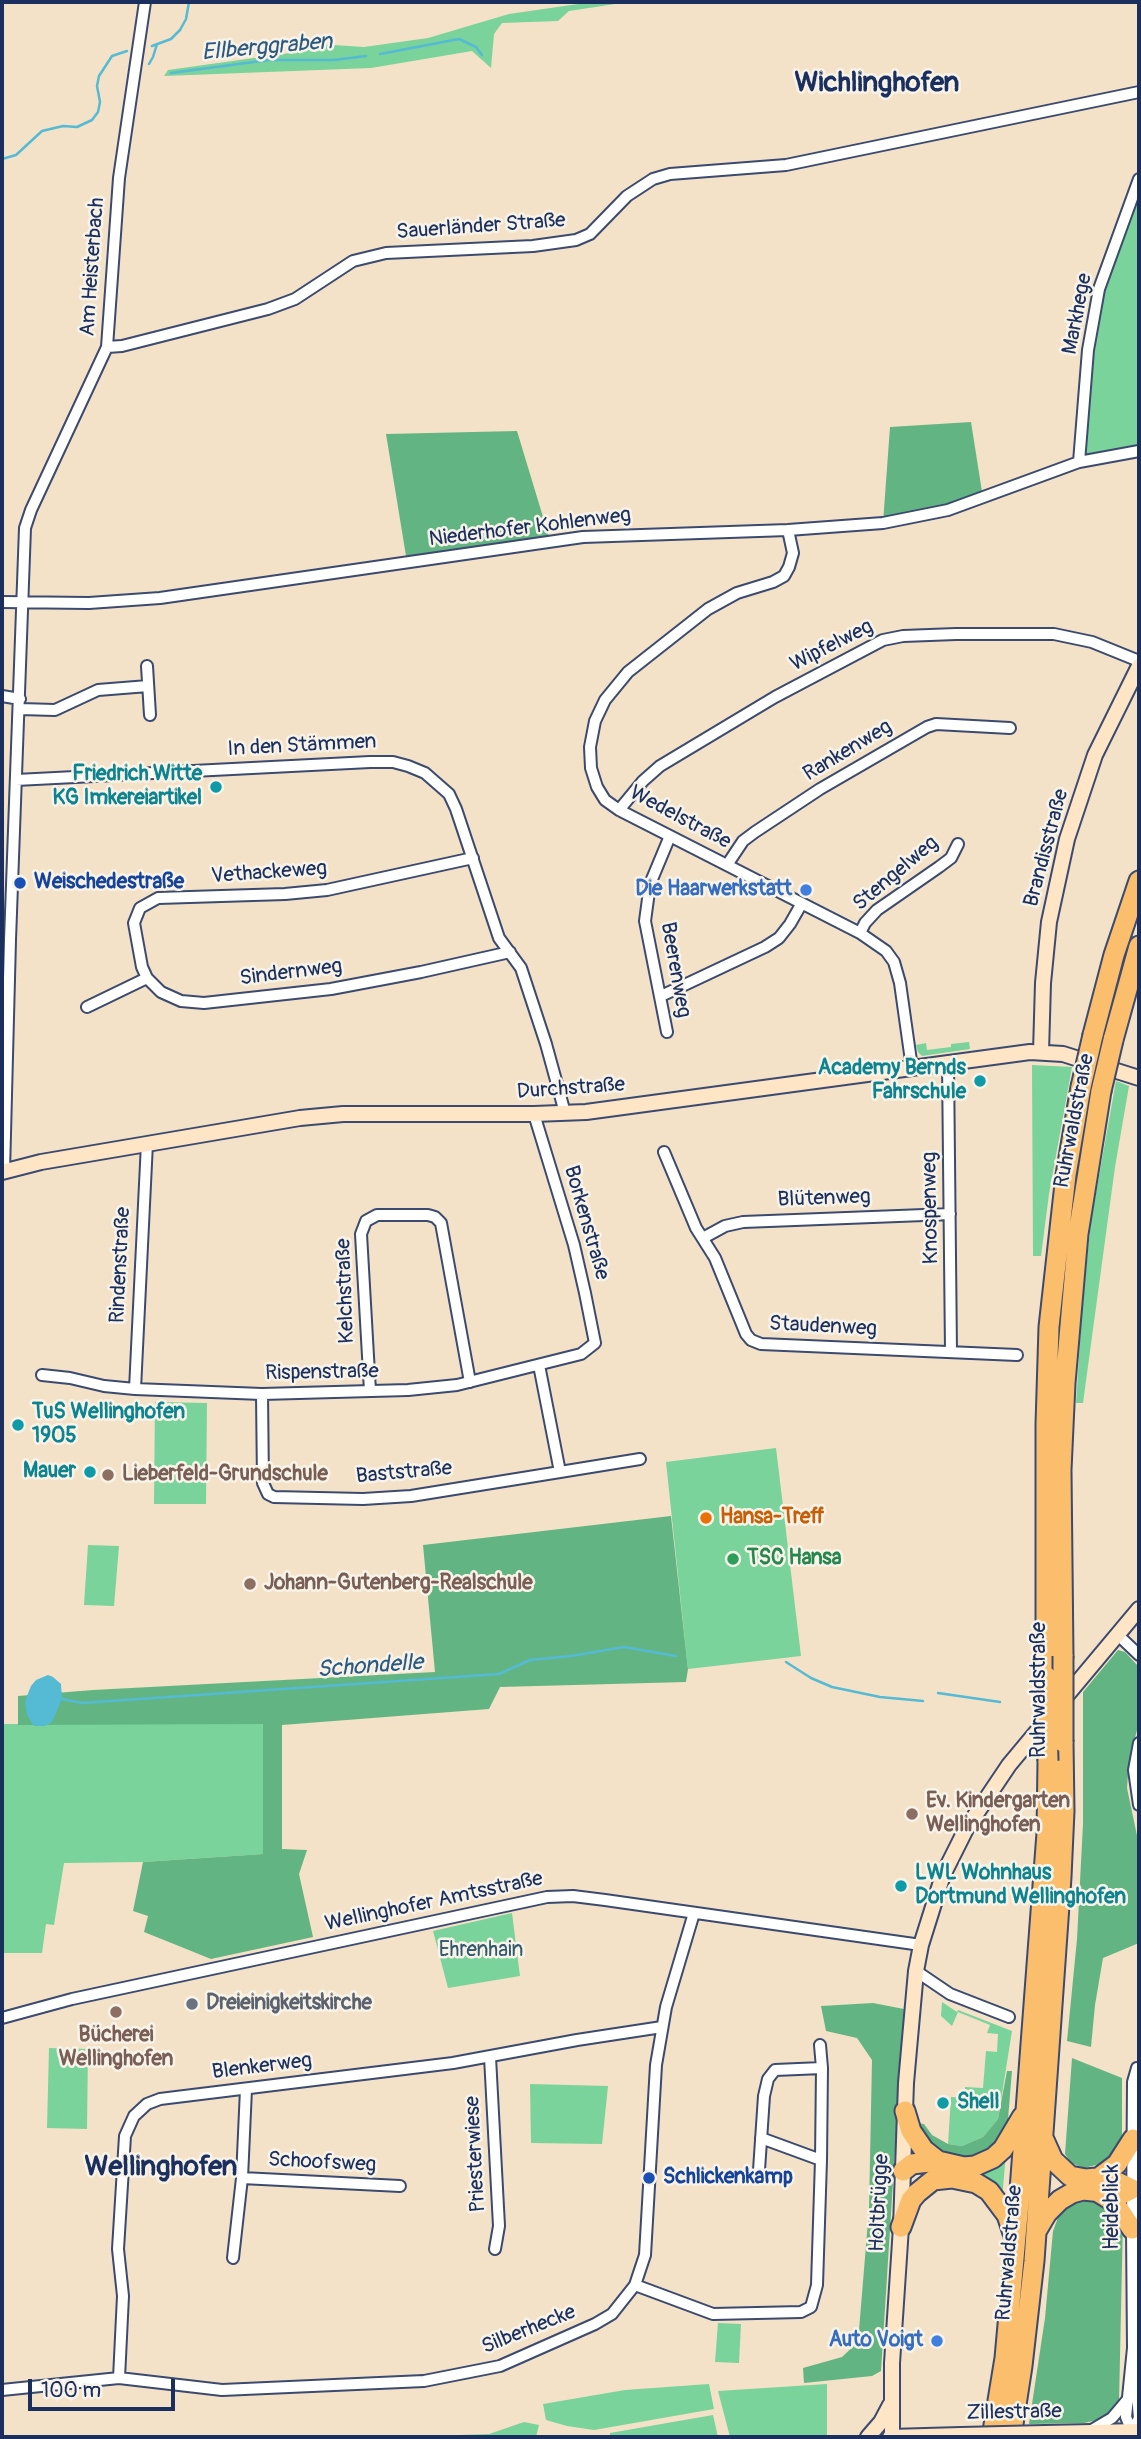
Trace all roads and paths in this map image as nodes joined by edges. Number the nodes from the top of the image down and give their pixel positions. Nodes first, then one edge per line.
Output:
1 (145, 2) edge
2 (1139, 92) edge
3 (1139, 179) edge
4 (107, 347) junction
5 (1139, 451) edge
6 (1079, 462) junction
7 (788, 530) junction
8 (2, 602) edge
9 (23, 603) junction
10 (1139, 663) edge
11 (147, 666) dead end
12 (148, 686) junction
13 (2, 696) edge
14 (20, 704) junction
15 (150, 715) dead end
16 (1010, 728) dead end
17 (16, 780) junction
18 (620, 810) junction
19 (2, 823) edge
20 (14, 824) junction
21 (670, 836) junction
22 (958, 844) dead end
23 (473, 858) junction
24 (727, 865) junction
25 (1139, 881) edge
26 (802, 903) junction
27 (859, 933) junction
28 (1139, 946) edge
29 (510, 951) junction
30 (6, 955) edge
31 (146, 978) junction
32 (661, 996) junction
33 (87, 1007) dead end
34 (667, 1032) dead end
35 (1041, 1052) junction
36 (948, 1063) junction
37 (912, 1068) junction
38 (4, 1073) edge
39 (1139, 1078) edge
40 (565, 1113) junction
41 (534, 1114) junction
42 (147, 1143) junction
43 (664, 1152) dead end
44 (3, 1172) edge
45 (950, 1214) junction
46 (703, 1238) junction
47 (595, 1343) joint
48 (951, 1352) junction
49 (1017, 1355) dead end
50 (539, 1365) junction
51 (42, 1375) dead end
52 (470, 1382) junction
53 (135, 1389) junction
54 (370, 1391) junction
55 (262, 1394) junction
56 (640, 1459) dead end
57 (560, 1472) junction
58 (1139, 1609) edge
59 (1118, 1635) junction
60 (1139, 1655) edge
61 (1139, 1748) edge
62 (1139, 1805) edge
63 (694, 1913) junction
64 (921, 1945) junction
65 (916, 1970) junction
66 (1009, 2017) dead end
67 (2, 2018) edge
68 (662, 2027) junction
69 (820, 2045) dead end
70 (490, 2057) junction
71 (822, 2068) junction
72 (1139, 2068) edge
73 (246, 2089) junction
74 (1026, 2109) junction
75 (905, 2111) junction
76 (1042, 2133) junction
77 (761, 2138) junction
78 (1133, 2139) junction
79 (821, 2160) junction
80 (759, 2170) dead end
81 (936, 2170) junction
82 (903, 2171) junction
83 (242, 2178) junction
84 (1099, 2184) junction
85 (400, 2186) dead end
86 (1132, 2189) junction
87 (901, 2227) junction
88 (1132, 2229) junction
89 (1035, 2237) junction
90 (1016, 2248) junction
91 (495, 2249) dead end
92 (233, 2258) dead end
93 (635, 2285) junction
94 (119, 2378) junction
95 (2, 2390) edge
96 (1135, 2397) edge
97 (891, 2404) junction
98 (1088, 2432) junction
99 (1136, 2432) edge
100 (868, 2437) edge
101 (891, 2437) edge
102 (992, 2437) edge
103 (1011, 2437) edge

1 - 4 street, Am Heisterbach
2 - 4 street, Sauerländer Straße
3 - 6 street, Markhege
4 - 9 street, Am Heisterbach
5 - 6 street, Niederhofer Kohlenweg
6 - 7 street, Niederhofer Kohlenweg
7 - 9 street, Niederhofer Kohlenweg
7 - 18 street, Wedelstraße
8 - 9 street, Niederhofer Kohlenweg
9 - 14 street, Am Heisterbach
10 - 18 street, Wipfelweg
10 - 35 street, Brandisstraße
11 - 12 street
12 - 14 street
12 - 15 street
13 - 14 street
14 - 17 street, Am Heisterbach
16 - 24 street, Rankenweg
17 - 20 street, Am Heisterbach
17 - 23 street, In den Stämmen
18 - 21 street, Wedelstraße
19 - 20 street
20 - 30 street, Am Heisterbach
21 - 24 street, Wedelstraße
21 - 32 street, Beerenweg
22 - 27 street, Stengelweg
23 - 29 street, In den Stämmen
23 - 31 street, Vethackeweg
24 - 26 street, Wedelstraße
25 - 74 highway, Ruhrwaldstraße, bridge
26 - 27 street, Wedelstraße
26 - 32 street
27 - 37 street, Wedelstraße
28 - 76 highway, Ruhrwaldstraße, bridge
29 - 31 street, Sindernweg
29 - 40 street, In den Stämmen
30 - 38 street, Am Heisterbach
31 - 33 street
32 - 34 street, Beerenweg
35 - 36 street, Durchstraße
35 - 39 street, Durchstraße
36 - 37 street, Durchstraße
36 - 45 street, Knospenweg
37 - 40 street, Durchstraße
38 - 44 street, Am Heisterbach
40 - 41 street, Durchstraße
41 - 42 street, Durchstraße
41 - 47 street, Borkenstraße
42 - 44 street, Durchstraße
42 - 53 street, Rindenstraße
43 - 46 street, Staudenweg
45 - 46 street, Blütenweg
45 - 48 street, Knospenweg
46 - 48 street, Staudenweg
47 - 50 street, Rispenstraße
48 - 49 street, Staudenweg
50 - 52 street, Rispenstraße
50 - 57 street
51 - 53 street, Rispenstraße
52 - 54 street, Rispenstraße
52 - 54 street, Kelchstraße
53 - 55 street, Rispenstraße
54 - 55 street, Rispenstraße
55 - 57 street, Baststraße
56 - 57 street, Baststraße
58 - 59 street, Holtbrügge
59 - 60 street
59 - 64 street, Holtbrügge
61 - 62 street
63 - 64 street, Wellinghofer Amtsstraße
63 - 67 street, Wellinghofer Amtsstraße
63 - 68 street, Silberhecke
64 - 65 street, Holtbrügge
65 - 66 street
65 - 75 street, Holtbrügge
68 - 70 street, Blenkerweg
68 - 93 street, Silberhecke
69 - 71 street
70 - 73 street, Blenkerweg
70 - 91 street, Priesterwiese
71 - 77 street
71 - 79 street
72 - 78 street, Heideblick
73 - 83 street
73 - 94 street, Blenkerweg
74 - 81 highway
74 - 90 highway, Ruhrwaldstraße
75 - 81 highway
75 - 82 street, Holtbrügge
76 - 84 highway
76 - 89 highway, Ruhrwaldstraße
77 - 79 street
77 - 80 street
78 - 84 highway
78 - 86 street, Heideblick
79 - 93 street
81 - 82 highway
81 - 87 highway
81 - 90 highway
82 - 87 street, Holtbrügge
83 - 85 street, Schoofsweg
83 - 92 street
84 - 86 highway
84 - 88 highway
84 - 89 highway
86 - 88 street, Heideblick
87 - 97 street, Holtbrügge
88 - 96 street, Heideblick
89 - 103 highway, Ruhrwaldstraße
90 - 102 highway, Ruhrwaldstraße
93 - 94 street, Silberhecke
94 - 95 street, Silberhecke
96 - 98 street
96 - 99 street, Heideblick
97 - 100 street
97 - 101 street, Holtbrügge
98 - 99 street, Zillestraße
98 - 101 street, Zillestraße, bridge

